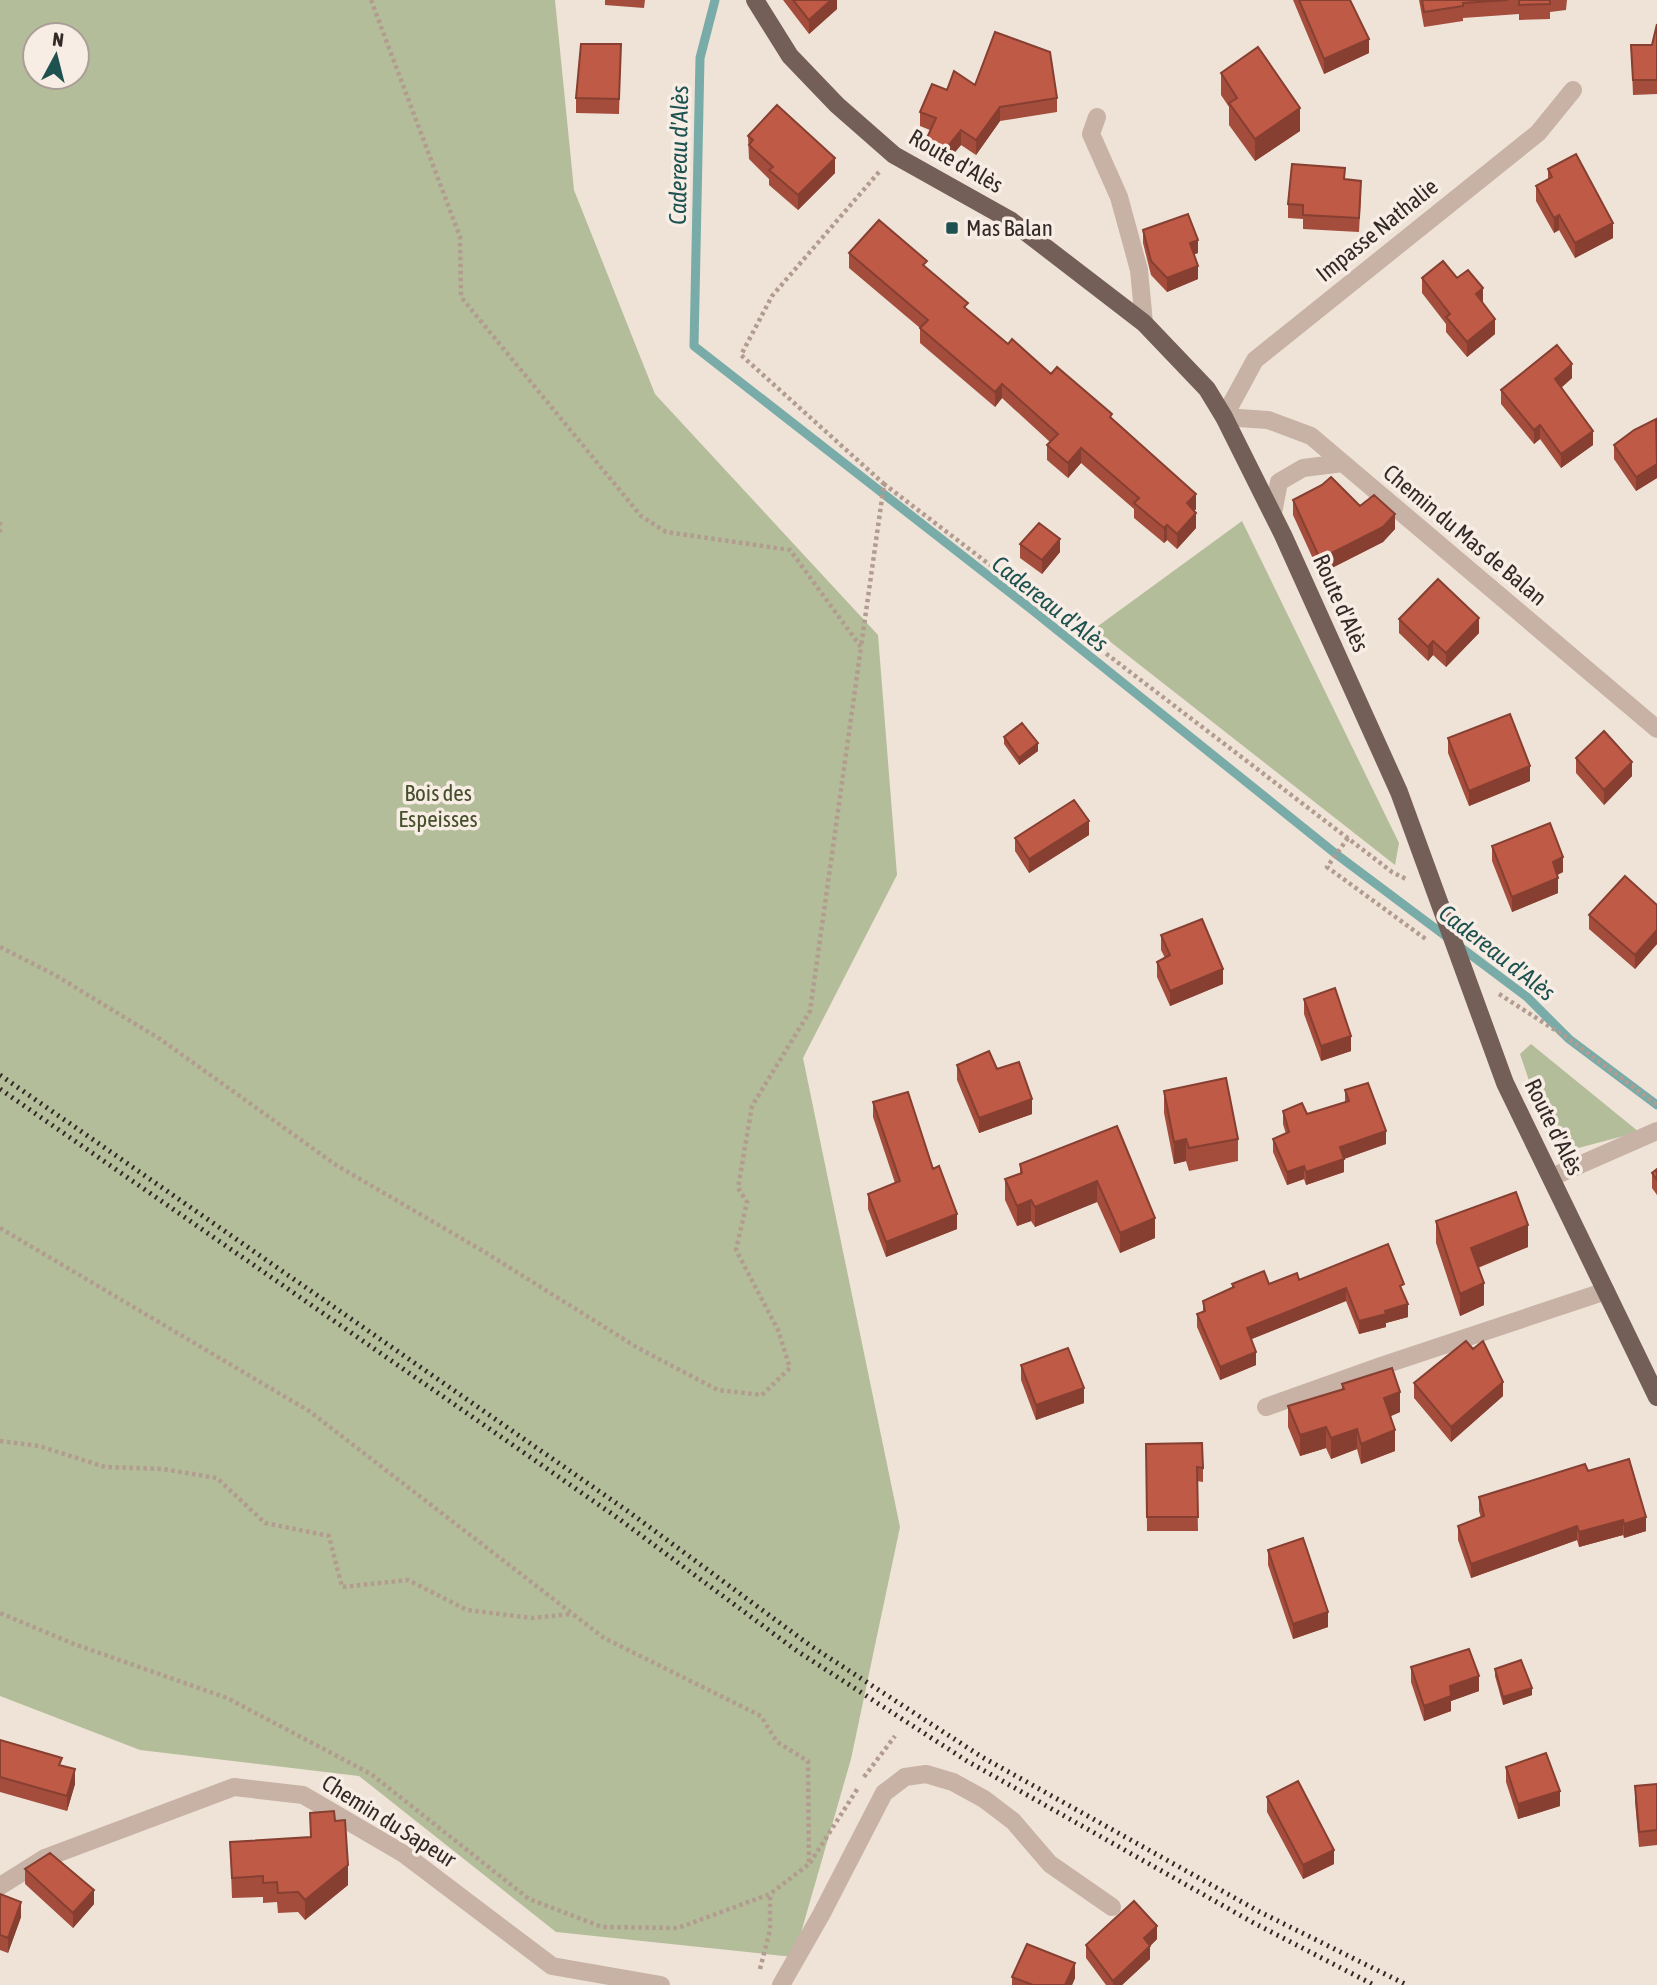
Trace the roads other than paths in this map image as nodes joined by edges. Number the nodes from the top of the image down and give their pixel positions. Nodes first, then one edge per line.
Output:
1 (761, 4) edge
2 (1573, 90) dead end
3 (1097, 117) dead end
4 (1144, 323) junction
5 (1224, 417) junction
6 (1343, 463) junction
7 (1273, 513) junction
8 (1657, 729) edge
9 (1657, 1131) edge
10 (1552, 1177) junction
11 (1606, 1291) junction
12 (1657, 1397) edge
13 (1266, 1407) dead end
14 (0, 1886) edge
15 (1111, 1907) dead end
16 (661, 1985) edge
17 (781, 1985) edge

1 - 4 main road, Route d'Alès
2 - 5 street, Impasse Nathalie
3 - 4 street
4 - 5 main road, Route d'Alès
5 - 6 street, Chemin du Mas de Balan
5 - 7 main road, Route d'Alès
6 - 7 street
6 - 8 street, Chemin du Mas de Balan
7 - 10 main road, Route d'Alès
9 - 10 street
10 - 11 main road, Route d'Alès
11 - 12 main road, Route d'Alès
11 - 13 street
14 - 16 street, Chemin du Sapeur
15 - 17 street

